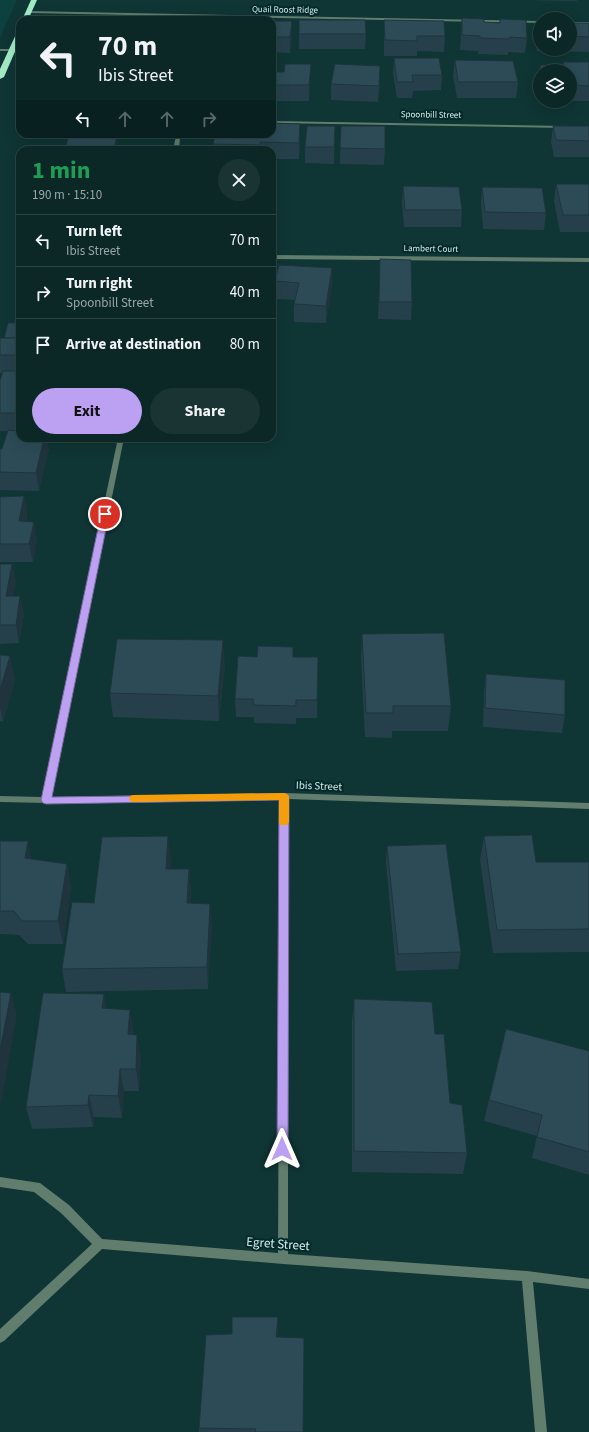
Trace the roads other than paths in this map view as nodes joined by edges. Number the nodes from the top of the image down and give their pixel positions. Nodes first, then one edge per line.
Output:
1 (34, 0) edge
2 (29, 12) junction
3 (27, 16) edge
4 (233, 16) edge
5 (276, 17) edge
6 (533, 22) edge
7 (577, 23) edge
8 (589, 23) edge
9 (16, 41) edge
10 (0, 50) edge
11 (12, 50) junction
12 (0, 77) edge
13 (276, 122) edge
14 (573, 127) edge
15 (276, 257) edge
16 (589, 260) edge
17 (120, 442) edge
18 (284, 796) junction
19 (0, 799) edge
20 (46, 800) junction
21 (589, 806) edge
22 (0, 1182) edge
23 (100, 1244) junction
24 (283, 1259) junction
25 (527, 1276) junction
26 (589, 1284) edge
27 (0, 1337) edge
28 (541, 1432) edge

1 - 2 highway
2 - 3 highway
2 - 4 street, Quail Roost Ridge
5 - 6 street, Quail Roost Ridge
7 - 8 street
9 - 11 highway
10 - 11 street
11 - 12 highway
13 - 14 street, Spoonbill Street
15 - 16 street, Lambert Court
17 - 20 street
18 - 20 street, Ibis Street
18 - 21 street, Ibis Street
18 - 24 street
19 - 20 street, Ibis Street
22 - 23 street
23 - 24 street, Egret Street
23 - 27 street
24 - 25 street, Egret Street
25 - 26 street, Egret Street
25 - 28 street

